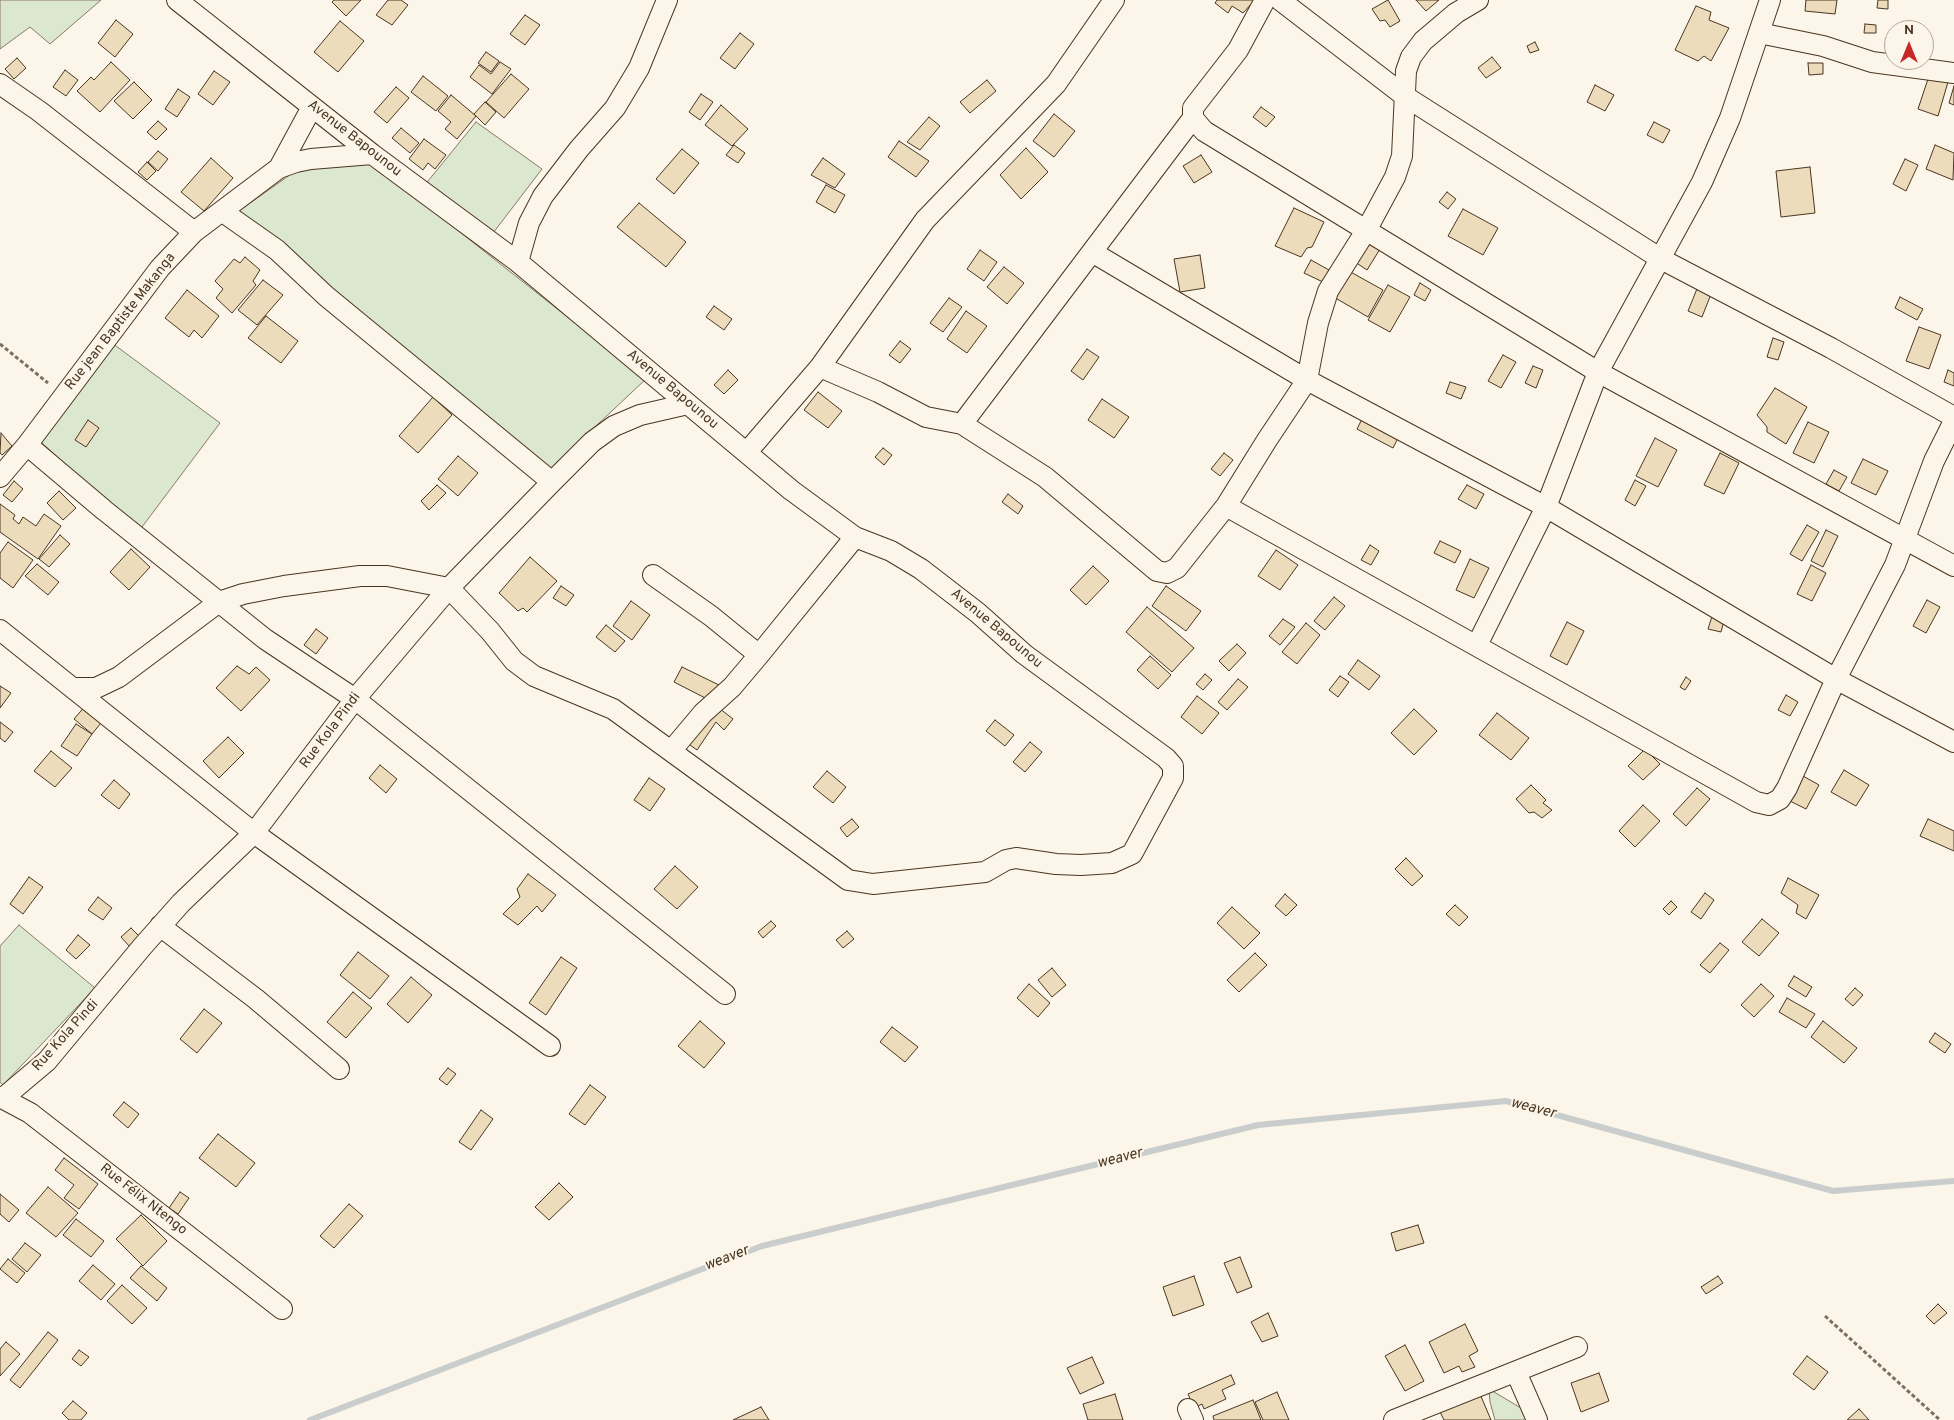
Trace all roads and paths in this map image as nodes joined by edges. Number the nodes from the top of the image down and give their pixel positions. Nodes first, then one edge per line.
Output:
1 (177, 0) edge
2 (667, 0) edge
3 (1114, 0) edge
4 (1264, 0) edge
5 (1280, 0) edge
6 (1478, 0) edge
7 (1770, 0) edge
8 (1760, 33) junction
9 (1954, 73) edge
10 (0, 84) edge
11 (1406, 97) junction
12 (312, 107) junction
13 (1193, 118) junction
14 (372, 154) junction
15 (279, 168) junction
16 (223, 212) junction
17 (1367, 229) junction
18 (194, 232) junction
19 (1092, 252) junction
20 (1661, 259) junction
21 (518, 262) junction
22 (0, 344) edge
23 (820, 367) junction
24 (1598, 372) junction
25 (1307, 380) junction
26 (64, 396) junction
27 (688, 404) junction
28 (1954, 417) edge
29 (1954, 421) edge
30 (962, 424) junction
31 (26, 445) junction
32 (747, 452) junction
33 (0, 476) edge
34 (552, 482) junction
35 (1226, 506) junction
36 (1546, 508) junction
37 (855, 537) junction
38 (1904, 538) junction
39 (1954, 566) edge
40 (653, 575) dead end
41 (449, 588) junction
42 (219, 602) junction
43 (0, 630) edge
44 (1477, 645) junction
45 (760, 655) junction
46 (1836, 679) junction
47 (73, 688) junction
48 (355, 699) junction
49 (1954, 742) edge
50 (671, 751) junction
51 (254, 832) junction
52 (160, 926) junction
53 (725, 994) dead end
54 (550, 1046) dead end
55 (339, 1069) dead end
56 (1, 1098) edge
57 (282, 1309) dead end
58 (1825, 1316) dead end
59 (1577, 1347) dead end
60 (1516, 1372) junction
61 (1394, 1420) edge
62 (1537, 1420) edge
63 (1940, 1420) edge

1 - 12 street, Avenue Bapounou
2 - 21 street
3 - 23 street
4 - 13 street
5 - 11 street
6 - 11 street
7 - 8 street
8 - 9 street
8 - 20 street
10 - 18 street
11 - 17 street
11 - 20 street
12 - 14 street, Avenue Bapounou
12 - 15 street
13 - 17 street
13 - 19 street
14 - 15 street, Rue jean Baptiste Makanga
14 - 21 street, Avenue Bapounou
15 - 16 street, Rue jean Baptiste Makanga
16 - 18 street, Rue jean Baptiste Makanga
16 - 34 street
17 - 24 street
17 - 25 street
18 - 26 street, Rue jean Baptiste Makanga
19 - 25 street
19 - 30 street
20 - 24 street
20 - 28 street
21 - 27 street, Avenue Bapounou
22 - 26 path
23 - 30 street
23 - 32 street
24 - 36 street
24 - 38 street
25 - 35 street
25 - 36 street
26 - 31 street, Rue jean Baptiste Makanga
27 - 32 street, Avenue Bapounou
27 - 34 street, Rue Kola Pindi
29 - 38 street
30 - 35 street
31 - 33 street, Rue jean Baptiste Makanga
31 - 42 street
32 - 37 street, Avenue Bapounou
34 - 41 street, Rue Kola Pindi
35 - 44 street
36 - 44 street
36 - 46 street
37 - 45 street
37 - 50 street, Avenue Bapounou
38 - 39 street
38 - 46 street
40 - 45 street
41 - 42 street
41 - 48 street, Rue Kola Pindi
41 - 50 street
42 - 47 street
42 - 48 street
43 - 47 street
44 - 46 street
45 - 50 street
46 - 49 street
47 - 51 street
48 - 51 street, Rue Kola Pindi
48 - 53 street
51 - 52 street, Rue Kola Pindi
51 - 54 street
52 - 55 street
52 - 56 street, Rue Kola Pindi
56 - 57 street, Rue Félix Ntengo
58 - 63 path
59 - 60 street
60 - 61 street
60 - 62 street

